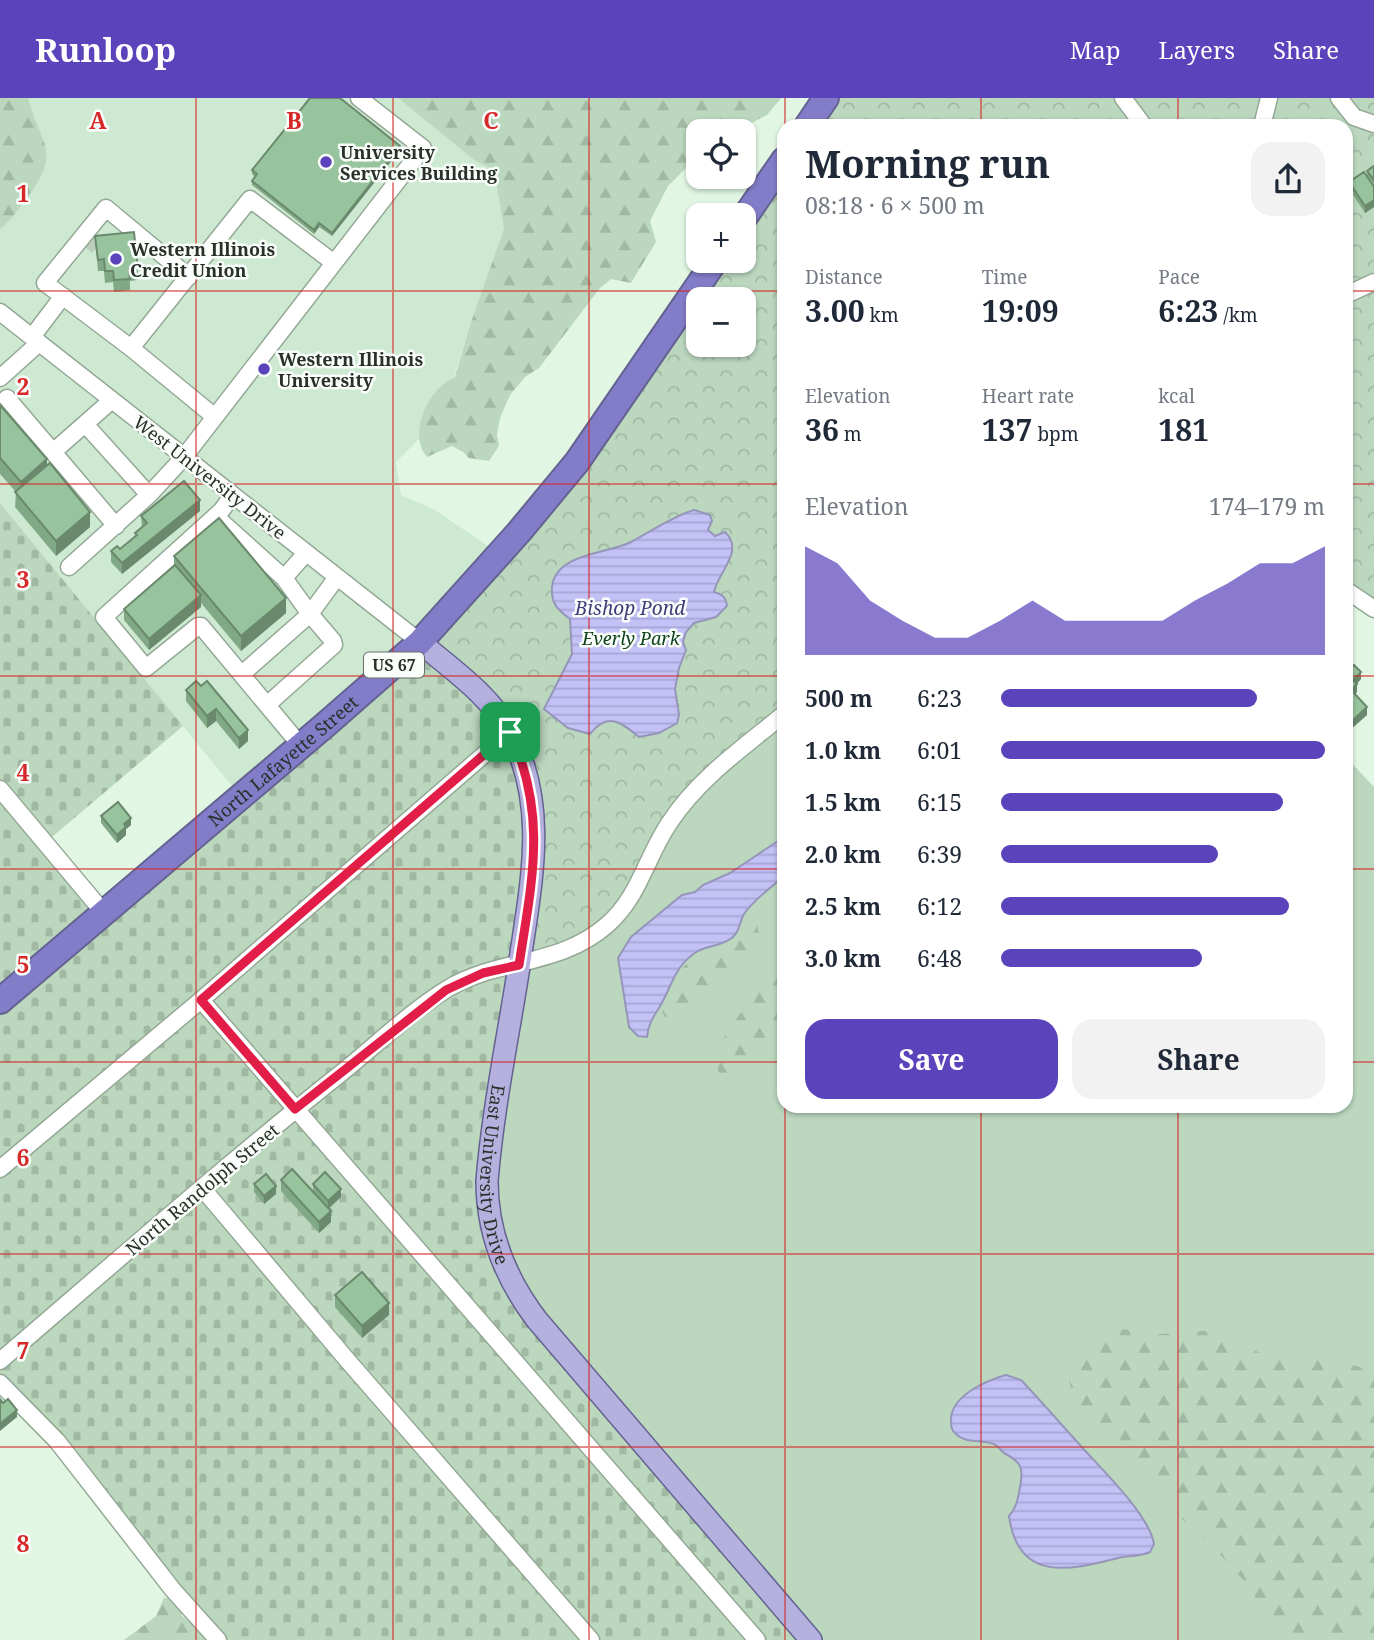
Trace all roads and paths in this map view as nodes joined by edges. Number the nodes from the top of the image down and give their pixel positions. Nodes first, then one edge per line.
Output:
1 (359, 98) edge
2 (826, 98) edge
3 (1123, 98) edge
4 (1269, 98) edge
5 (1339, 98) edge
6 (812, 119) edge
7 (1139, 119) edge
8 (1264, 119) edge
9 (1374, 124) edge
10 (777, 170) edge
11 (754, 203) edge
12 (95, 221) junction
13 (67, 256) junction
14 (334, 263) junction
15 (707, 273) edge
16 (189, 276) junction
17 (1374, 282) edge
18 (1353, 292) edge
19 (63, 296) junction
20 (0, 313) edge
21 (36, 340) junction
22 (131, 348) junction
23 (0, 378) edge
24 (7, 398) dead end
25 (112, 400) junction
26 (215, 417) junction
27 (85, 424) junction
28 (53, 452) junction
29 (184, 457) junction
30 (149, 495) junction
31 (233, 495) junction
32 (215, 516) junction
33 (116, 526) junction
34 (306, 553) junction
35 (69, 568) dead end
36 (337, 577) junction
37 (284, 578) junction
38 (1353, 595) edge
39 (1374, 609) edge
40 (310, 614) junction
41 (420, 642) junction
42 (242, 674) junction
43 (267, 705) junction
44 (777, 719) edge
45 (510, 732) junction
46 (301, 746) junction
47 (0, 789) edge
48 (104, 913) junction
49 (519, 965) junction
50 (3, 993) edge
51 (201, 1000) junction
52 (295, 1109) junction
53 (2, 1165) edge
54 (203, 1189) junction
55 (0, 1360) edge
56 (0, 1383) edge
57 (218, 1640) edge
58 (591, 1640) edge
59 (757, 1640) edge
60 (811, 1640) edge

1 - 14 street
2 - 6 highway
3 - 7 street
4 - 8 street
5 - 9 street
10 - 11 highway
12 - 13 street
12 - 13 street
12 - 16 street
13 - 19 street
14 - 16 street
14 - 26 street
15 - 41 highway, North Lafayette Street / US 67
16 - 22 street
17 - 18 street
19 - 21 street
19 - 22 street
20 - 21 street, West University Drive
21 - 23 street
21 - 25 street, West University Drive
22 - 26 street
24 - 28 street
25 - 27 street
25 - 29 street, West University Drive
26 - 29 street
27 - 28 street
27 - 30 street
28 - 33 street
29 - 30 street
29 - 31 street, West University Drive
30 - 33 street
31 - 32 street
31 - 34 street, West University Drive
32 - 37 street
32 - 42 street
33 - 35 street
34 - 36 street, West University Drive
34 - 37 street
36 - 40 street
36 - 41 street, West University Drive
37 - 40 street
38 - 39 street
40 - 42 street
40 - 43 street
41 - 45 main road, East University Drive
41 - 46 highway, North Lafayette Street / US 67
42 - 43 street
43 - 46 street
44 - 49 street, North Randolph Street
45 - 49 main road, East University Drive
45 - 51 street
46 - 48 highway, North Lafayette Street / US 67
47 - 48 street
48 - 50 highway, North Lafayette Street / US 67
49 - 52 street, North Randolph Street
49 - 60 main road, East University Drive
51 - 52 street
51 - 53 street
52 - 54 street, North Randolph Street
52 - 59 street
54 - 55 street, North Randolph Street
54 - 58 street
56 - 57 street

